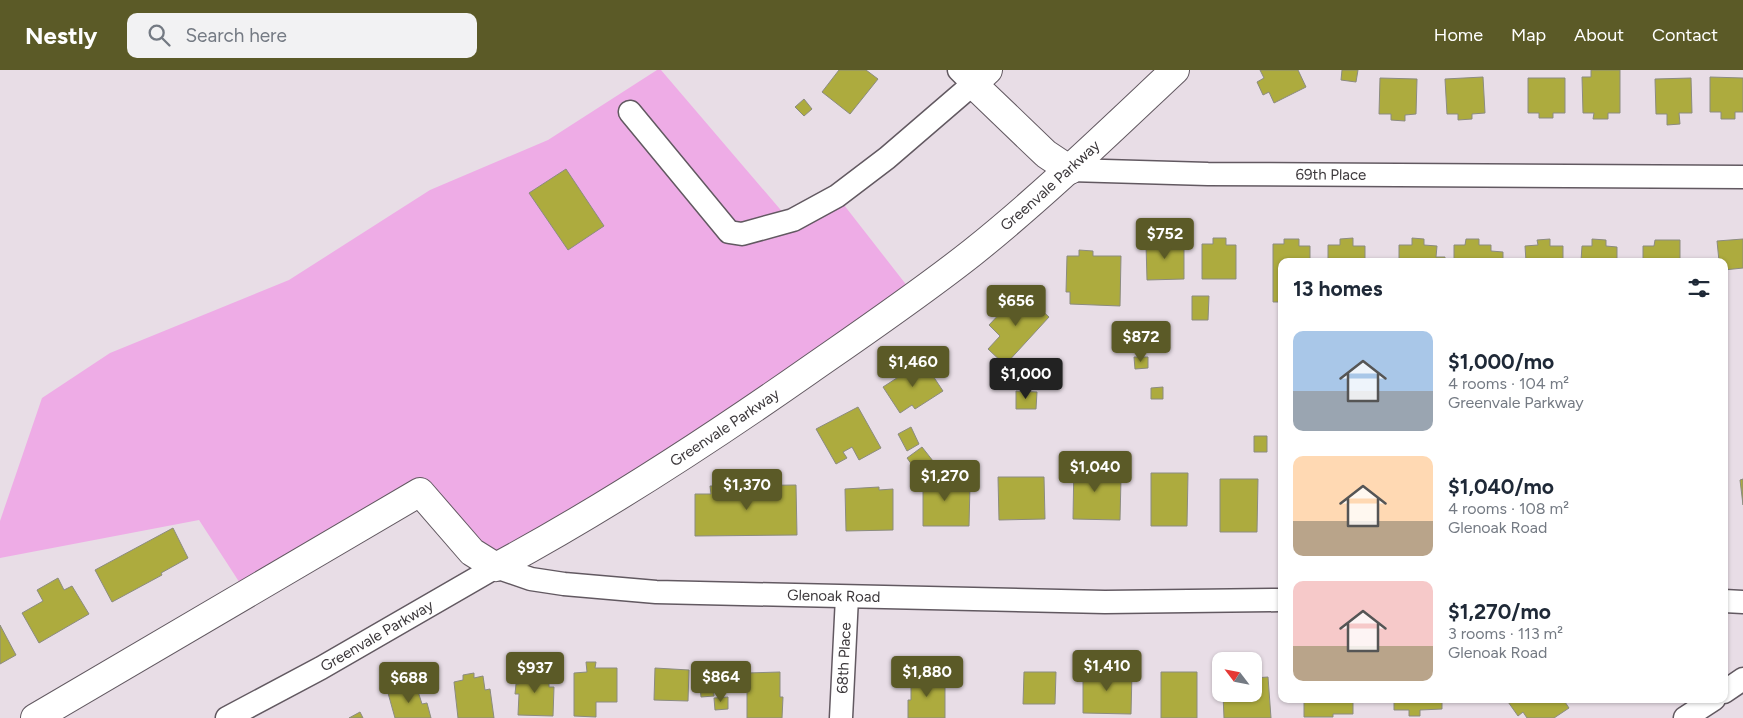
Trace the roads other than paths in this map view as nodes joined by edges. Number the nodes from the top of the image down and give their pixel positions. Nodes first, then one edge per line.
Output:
1 (1175, 70) edge
2 (973, 75) edge
3 (630, 112) dead end
4 (1070, 170) junction
5 (1743, 177) edge
6 (496, 567) junction
7 (847, 597) junction
8 (1278, 600) edge
9 (1728, 601) edge
10 (1743, 602) edge
11 (1743, 679) edge
12 (1728, 689) edge
13 (1708, 703) edge
14 (35, 718) edge
15 (227, 718) edge
16 (842, 718) edge
17 (1685, 718) edge

1 - 4 street, Greenvale Parkway
2 - 3 street
2 - 4 street
4 - 5 street, 69th Place
4 - 6 street, Greenvale Parkway
6 - 7 street, Glenoak Road
6 - 14 street, Glenoak Road
6 - 15 street, Greenvale Parkway
7 - 8 street, Glenoak Road
7 - 16 street, 68th Place
9 - 10 street
11 - 12 street
13 - 17 street

